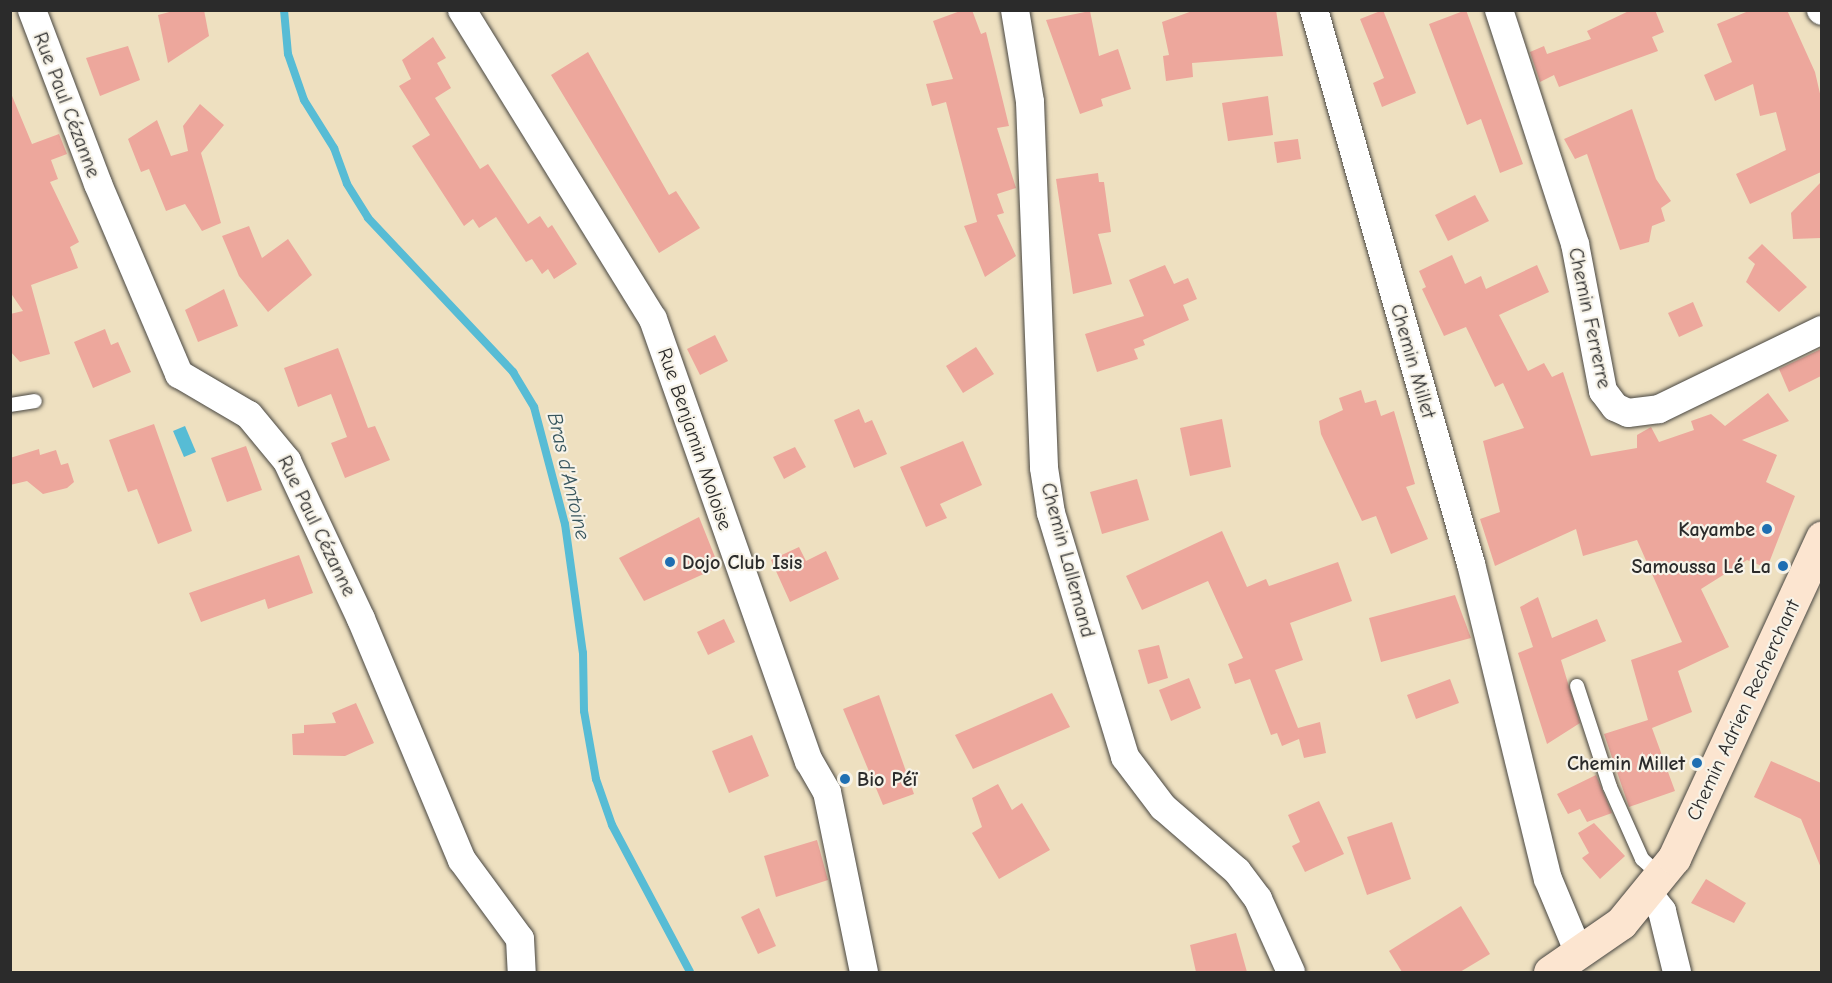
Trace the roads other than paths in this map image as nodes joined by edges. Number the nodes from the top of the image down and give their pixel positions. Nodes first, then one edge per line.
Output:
1 (32, 10) edge
2 (462, 10) edge
3 (1015, 10) edge
4 (1314, 10) edge
5 (1499, 10) edge
6 (1821, 330) edge
7 (35, 401) dead end
8 (10, 405) edge
9 (1821, 537) edge
10 (1576, 686) dead end
11 (1655, 884) junction
12 (1579, 953) junction
13 (522, 972) edge
14 (864, 972) edge
15 (1291, 972) edge
16 (1550, 972) edge
17 (1677, 972) edge

1 - 13 street, Rue Paul Cézanne
2 - 14 street, Rue Benjamin Moloise
3 - 15 street, Chemin Lallemand
4 - 12 street, Chemin Millet
5 - 6 street, Chemin Ferrerre
7 - 8 lane
9 - 11 main road, Chemin Adrien Recherchant
10 - 11 lane
11 - 12 main road, Chemin Adrien Recherchant
11 - 17 street
12 - 16 main road, Chemin Adrien Recherchant

